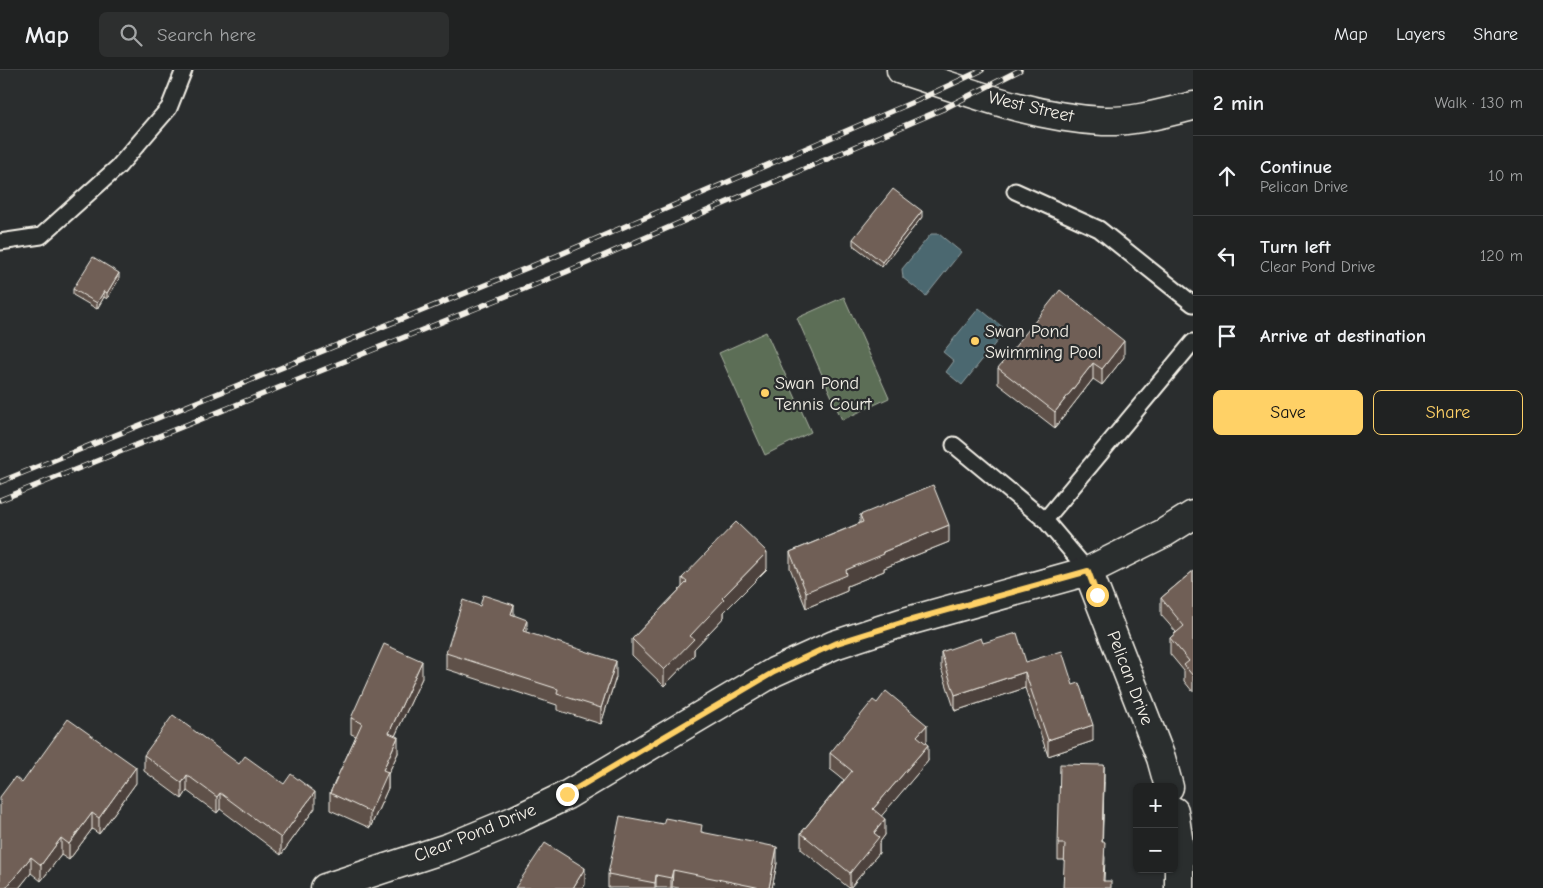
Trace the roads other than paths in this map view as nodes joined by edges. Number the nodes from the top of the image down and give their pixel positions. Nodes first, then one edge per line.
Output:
1 (184, 70) edge
2 (900, 70) edge
3 (1193, 106) edge
4 (1015, 191) dead end
5 (0, 242) edge
6 (1193, 304) edge
7 (1193, 342) edge
8 (954, 445) dead end
9 (1193, 515) edge
10 (1044, 520) junction
11 (1088, 571) junction
12 (1168, 783) edge
13 (1177, 828) edge
14 (325, 888) edge
15 (1179, 888) edge

1 - 5 lane
2 - 3 street, West Street
4 - 6 lane
7 - 10 lane
8 - 10 lane
9 - 11 street, Clear Pond Drive
10 - 11 lane
11 - 12 street, Pelican Drive
11 - 14 street, Clear Pond Drive
13 - 15 street

